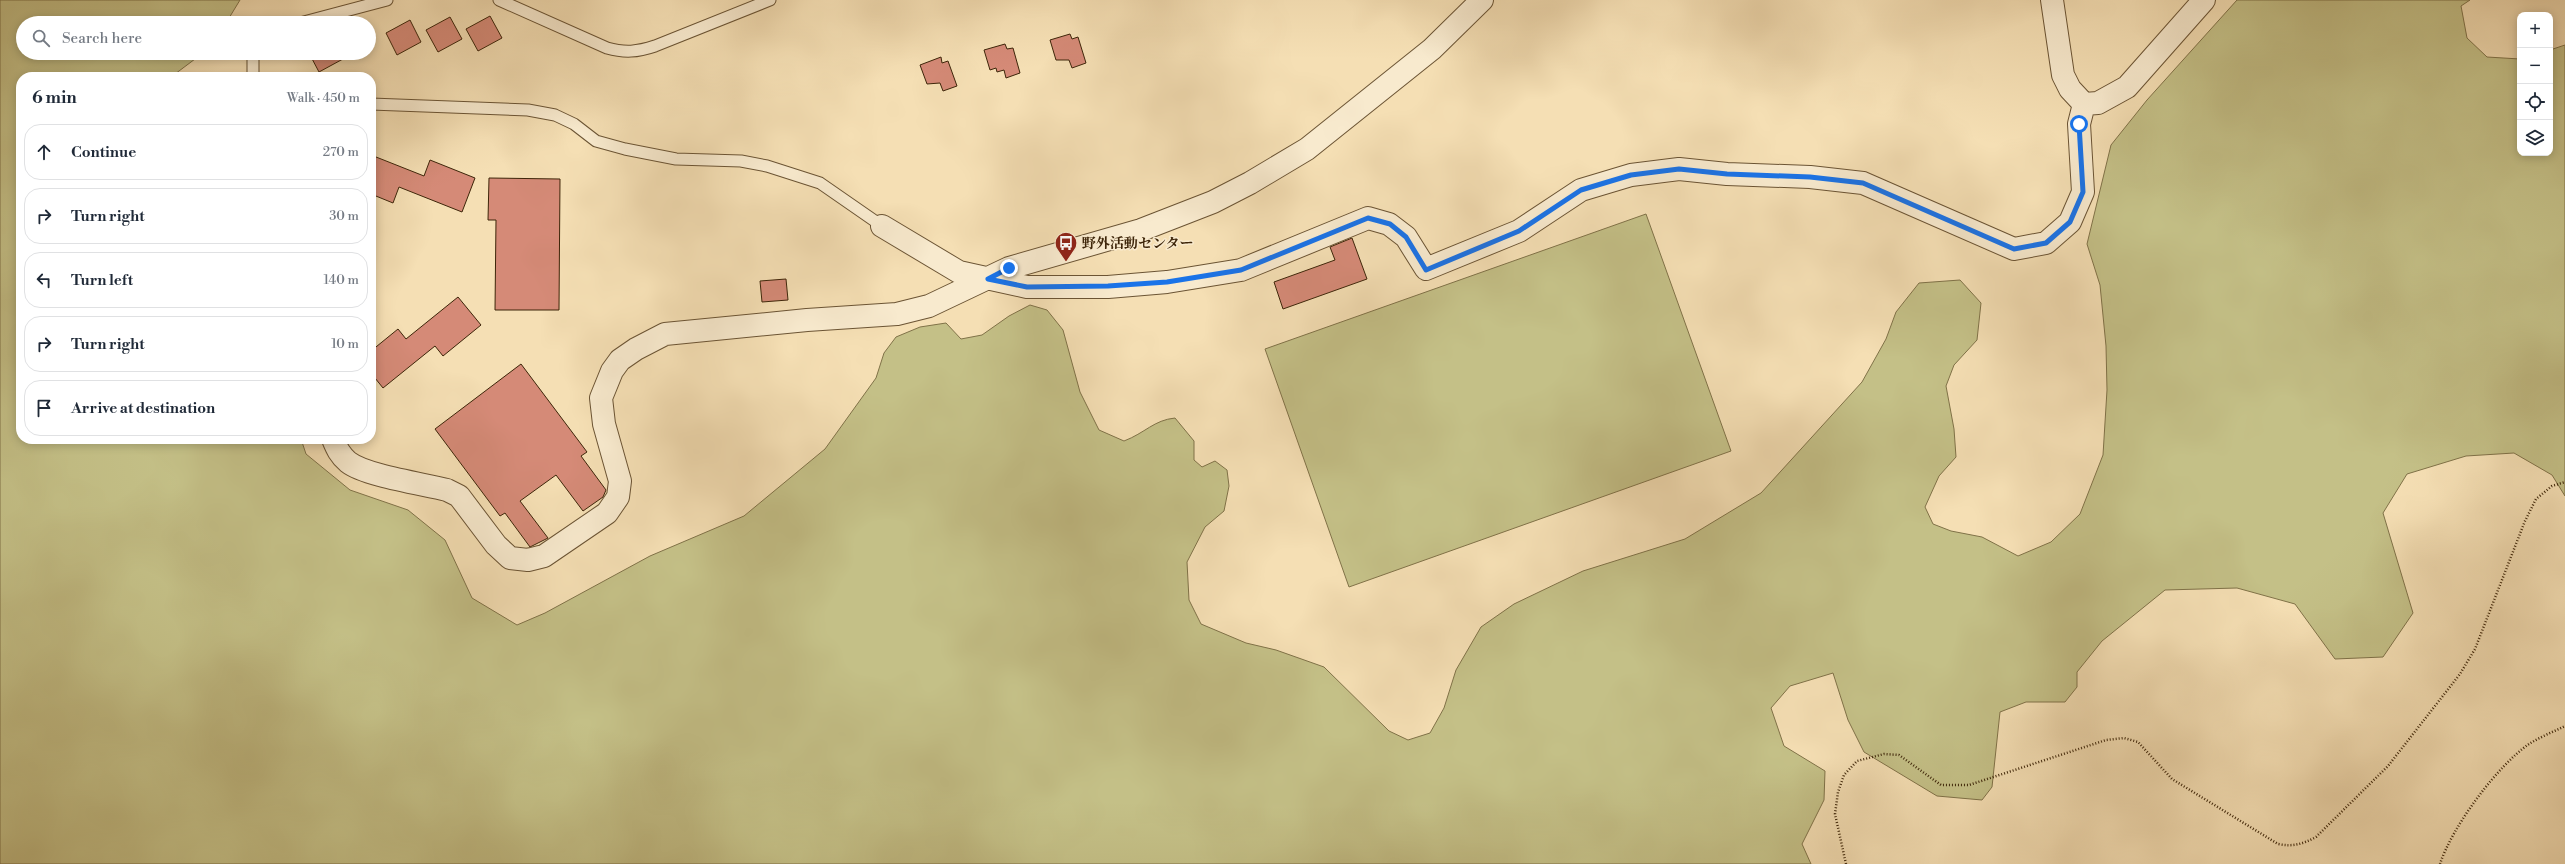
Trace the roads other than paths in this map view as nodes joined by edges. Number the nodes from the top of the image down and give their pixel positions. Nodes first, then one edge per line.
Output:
1 (387, 0) edge
2 (499, 0) edge
3 (770, 0) edge
4 (1482, 0) edge
5 (2052, 0) edge
6 (2204, 0) edge
7 (326, 16) edge
8 (252, 60) edge
9 (251, 72) edge
10 (376, 104) edge
11 (2084, 104) junction
12 (882, 226) joint
13 (988, 279) junction
14 (335, 444) edge

1 - 7 lane
2 - 3 lane
4 - 13 street
5 - 11 street
6 - 11 street
8 - 9 lane
10 - 12 lane
11 - 13 street
12 - 13 street
13 - 14 street

